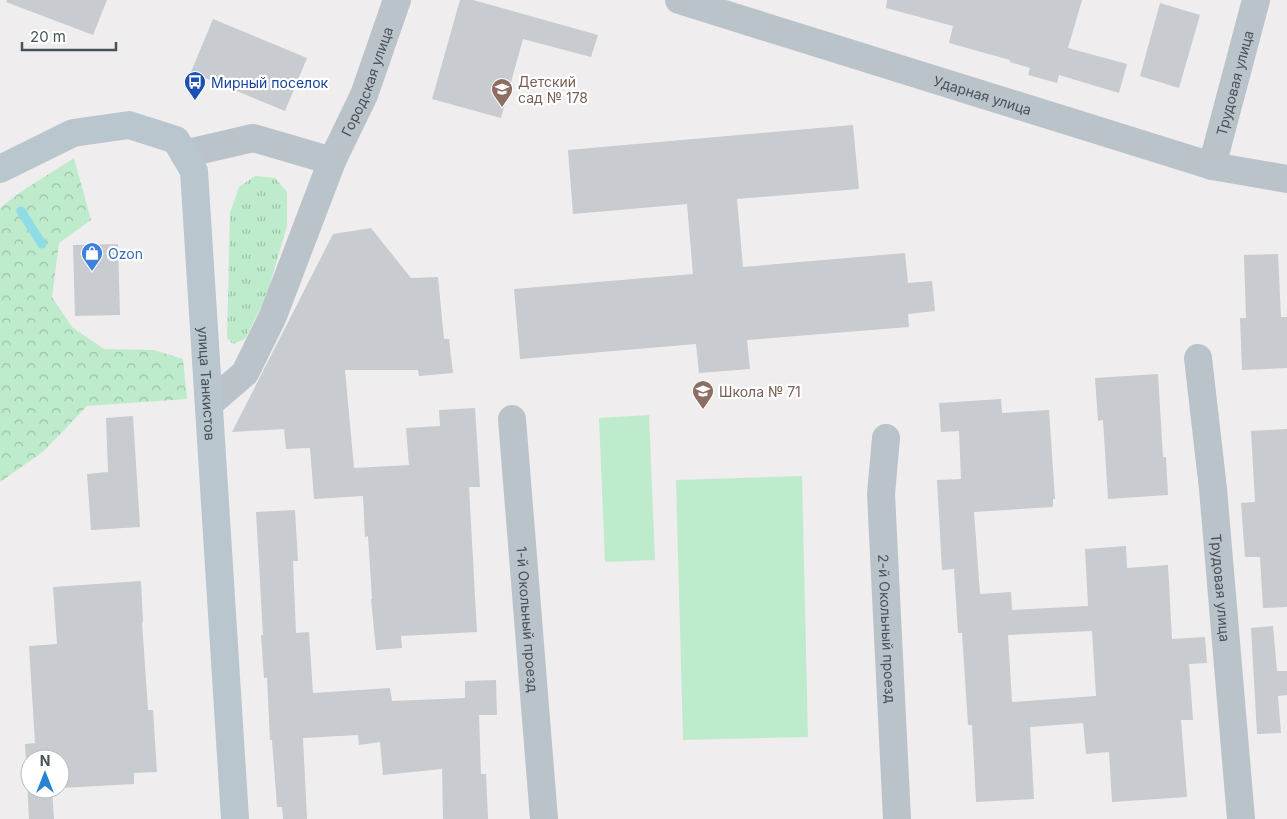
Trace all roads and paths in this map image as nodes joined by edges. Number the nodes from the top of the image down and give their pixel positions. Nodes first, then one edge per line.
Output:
1 (397, 0) edge
2 (679, 0) edge
3 (1256, 0) edge
4 (184, 154) junction
5 (332, 161) junction
6 (1212, 166) junction
7 (0, 169) edge
8 (1287, 179) edge
9 (1198, 358) dead end
10 (209, 404) junction
11 (512, 419) dead end
12 (886, 438) dead end
13 (235, 819) edge
14 (544, 819) edge
15 (896, 819) edge
16 (1242, 819) edge

1 - 5 street, Городская улица
2 - 6 street, Ударная улица
3 - 6 street, Трудовая улица
4 - 5 street
4 - 7 main road, улица Танкистов
4 - 10 main road, улица Танкистов
5 - 10 street, Городская улица
6 - 8 street, Ударная улица
9 - 16 street, Трудовая улица
10 - 13 main road, улица Танкистов
11 - 14 street, 1-й Окольный проезд
12 - 15 street, 2-й Окольный проезд

